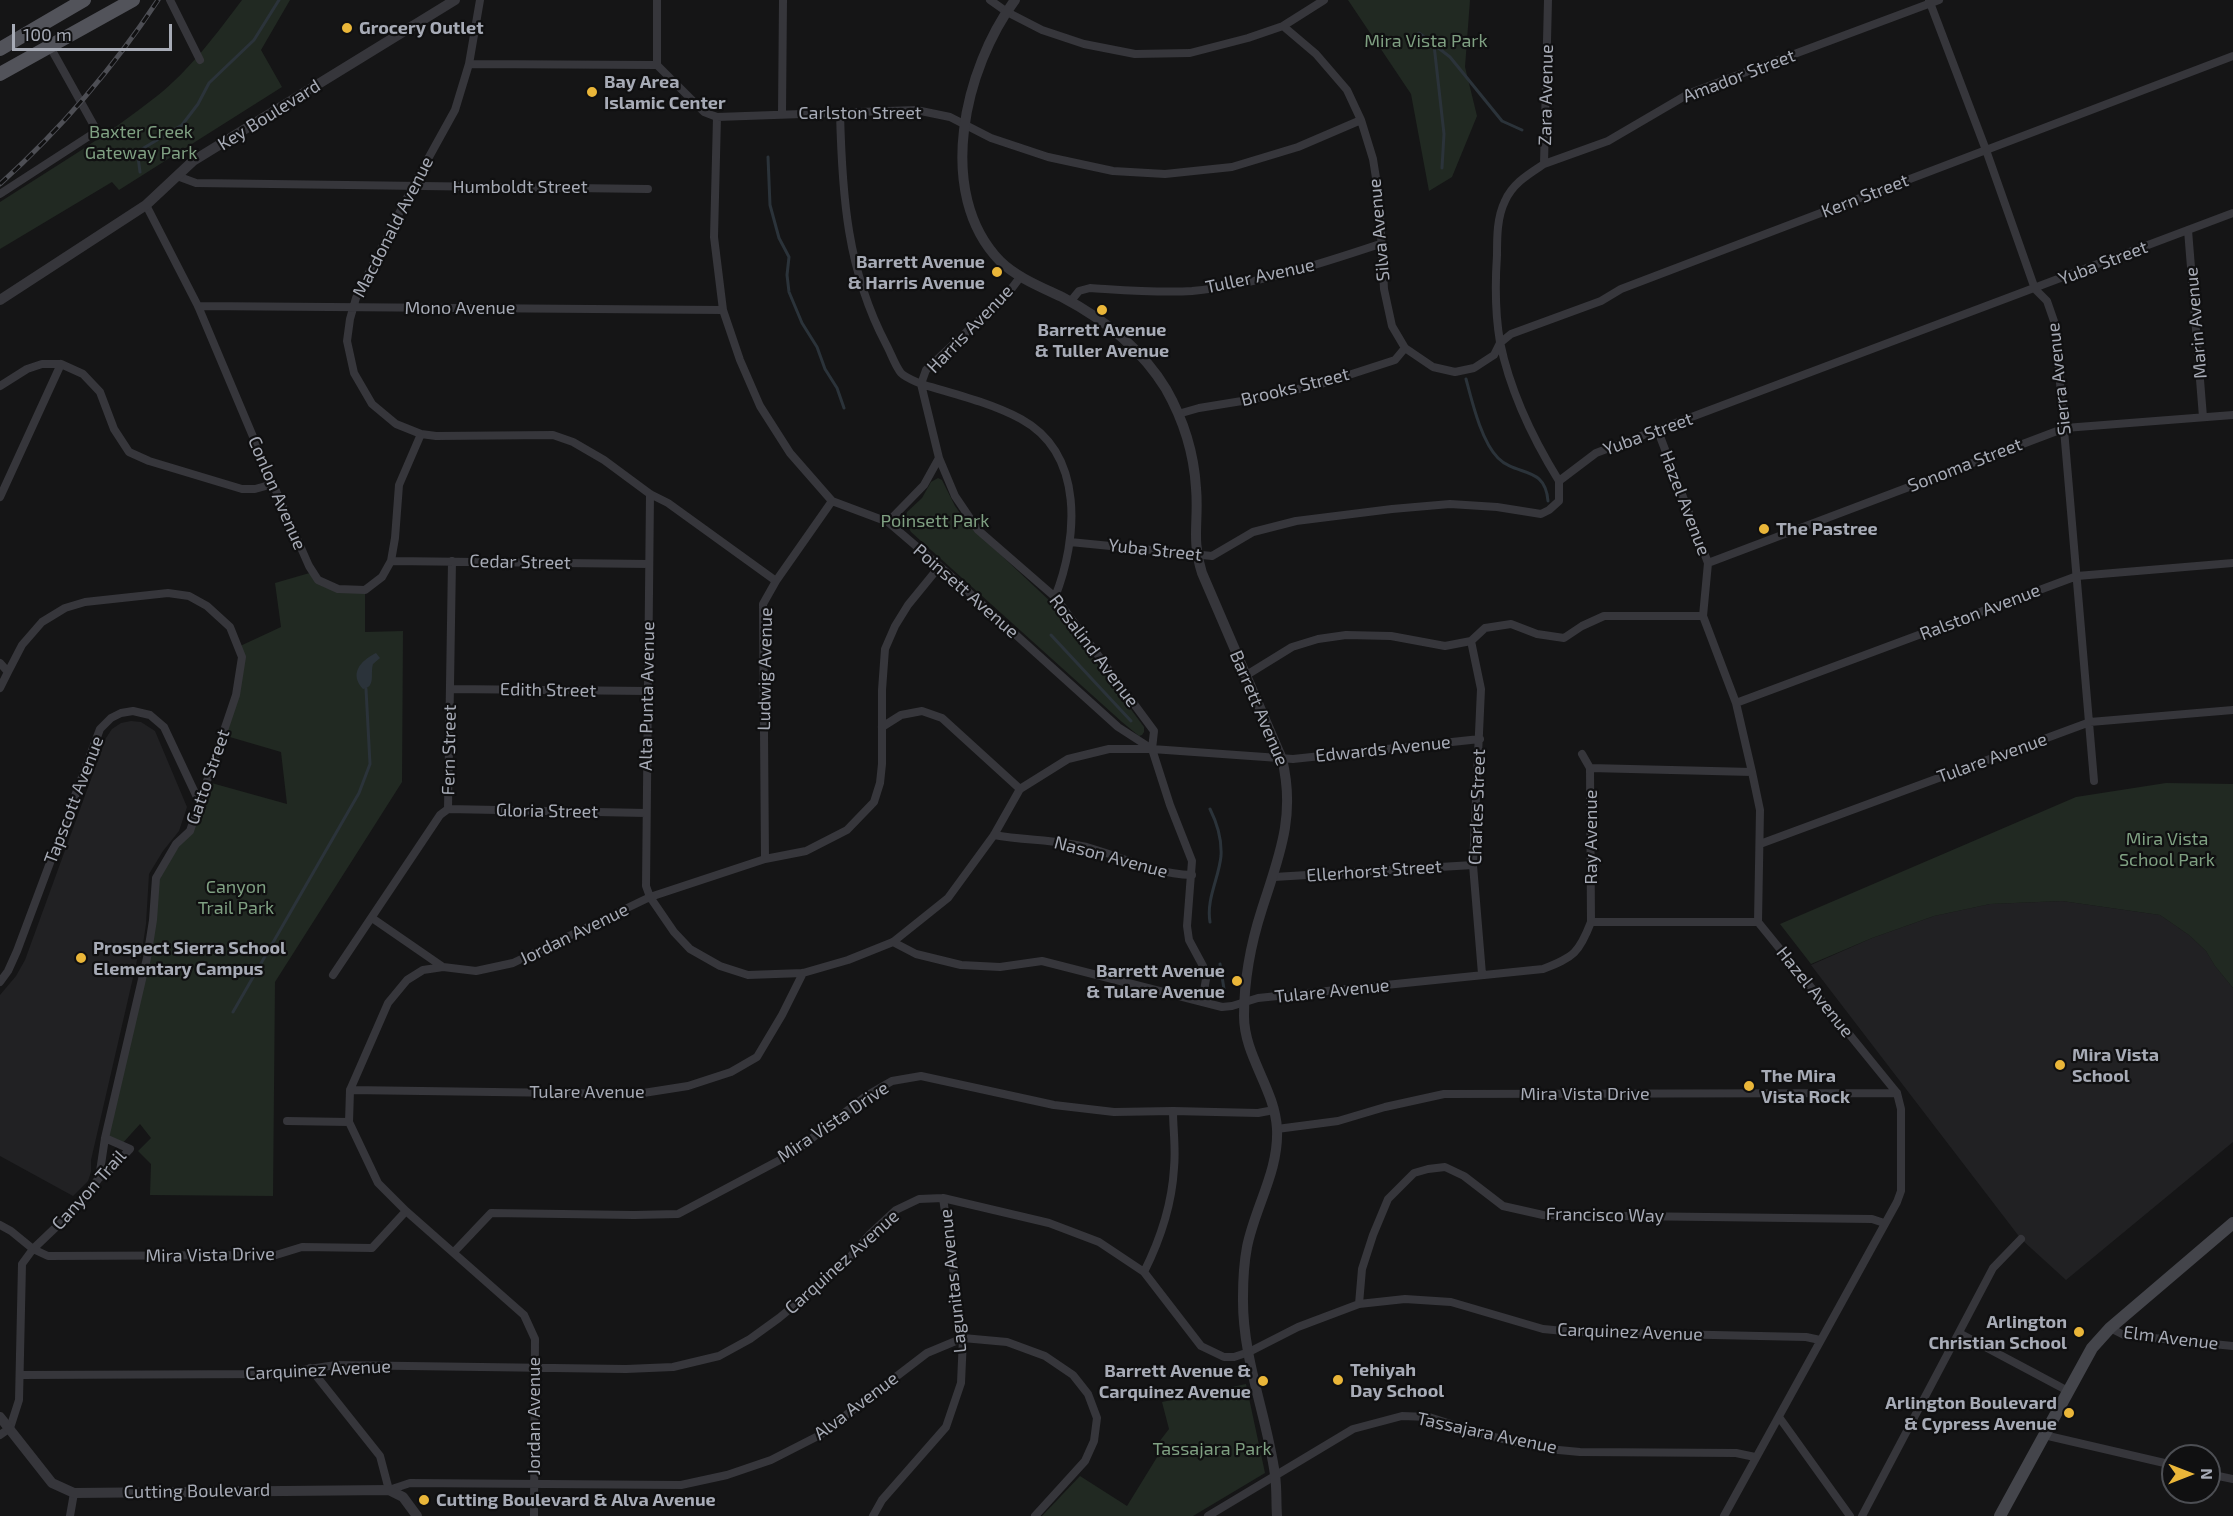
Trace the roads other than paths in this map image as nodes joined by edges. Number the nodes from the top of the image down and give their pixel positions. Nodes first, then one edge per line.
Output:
1 (84, 0) edge
2 (133, 0) edge
3 (170, 0) edge
4 (455, 0) edge
5 (480, 0) edge
6 (657, 0) edge
7 (783, 0) edge
8 (990, 0) edge
9 (1015, 0) edge
10 (1324, 0) edge
11 (1548, 0) edge
12 (1933, 1) edge
13 (1007, 12) junction
14 (39, 27) junction
15 (1283, 27) junction
16 (50, 46) junction
17 (0, 49) edge
18 (2233, 56) edge
19 (200, 60) dead end
20 (469, 64) junction
21 (657, 65) junction
22 (0, 74) edge
23 (840, 112) junction
24 (782, 113) junction
25 (717, 117) junction
26 (1361, 120) junction
27 (964, 123) junction
28 (1986, 150) junction
29 (1545, 164) junction
30 (177, 176) junction
31 (413, 186) junction
32 (648, 189) dead end
33 (0, 194) edge
34 (146, 205) junction
35 (2233, 213) edge
36 (2188, 230) junction
37 (1380, 244) junction
38 (1021, 276) junction
39 (2035, 289) junction
40 (0, 300) edge
41 (1070, 302) junction
42 (198, 306) junction
43 (353, 308) junction
44 (723, 310) junction
45 (1500, 343) junction
46 (1405, 348) junction
47 (61, 364) junction
48 (921, 384) junction
49 (0, 386) edge
50 (1178, 414) junction
51 (2233, 415) edge
52 (2203, 417) junction
53 (2065, 428) junction
54 (1658, 431) junction
55 (421, 434) junction
56 (939, 458) junction
57 (1559, 481) junction
58 (273, 484) junction
59 (650, 494) junction
60 (0, 497) edge
61 (832, 501) junction
62 (888, 522) junction
63 (1070, 542) junction
64 (1196, 554) junction
65 (391, 561) junction
66 (452, 561) junction
67 (2233, 562) edge
68 (1708, 563) junction
69 (649, 564) junction
70 (939, 567) junction
71 (2077, 576) junction
72 (776, 581) junction
73 (1055, 597) junction
74 (1703, 616) junction
75 (1471, 641) junction
76 (0, 663) edge
77 (8, 672) junction
78 (1245, 676) junction
79 (0, 688) edge
80 (450, 689) junction
81 (647, 691) junction
82 (1736, 703) junction
83 (2233, 710) edge
84 (2090, 722) junction
85 (882, 727) junction
86 (1480, 739) junction
87 (1152, 749) junction
88 (1582, 754) dead end
89 (1282, 759) junction
90 (1590, 768) junction
91 (1752, 772) junction
92 (2094, 781) dead end
93 (1020, 789) junction
94 (202, 800) junction
95 (448, 809) junction
96 (646, 813) junction
97 (994, 835) junction
98 (1760, 844) junction
99 (765, 859) junction
100 (1473, 865) junction
101 (1192, 875) junction
102 (1274, 877) junction
103 (650, 897) junction
104 (372, 918) junction
105 (1591, 922) junction
106 (1758, 922) junction
107 (893, 942) junction
108 (443, 967) junction
109 (803, 973) junction
110 (1482, 974) junction
111 (333, 975) dead end
112 (0, 982) edge
113 (1202, 1002) junction
114 (1245, 1002) junction
115 (350, 1090) junction
116 (1897, 1093) junction
117 (1274, 1110) junction
118 (1173, 1111) junction
119 (287, 1121) dead end
120 (350, 1122) junction
121 (1277, 1129) junction
122 (105, 1138) junction
123 (99, 1178) junction
124 (943, 1198) junction
125 (406, 1211) junction
126 (1884, 1223) junction
127 (2233, 1223) edge
128 (0, 1225) edge
129 (2021, 1239) dead end
130 (33, 1249) junction
131 (454, 1252) junction
132 (1144, 1272) junction
133 (1359, 1304) junction
134 (2109, 1328) junction
135 (1959, 1333) junction
136 (963, 1338) junction
137 (1820, 1340) junction
138 (2233, 1346) edge
139 (1249, 1352) junction
140 (535, 1367) junction
141 (310, 1368) junction
142 (20, 1375) junction
143 (2068, 1391) junction
144 (0, 1417) edge
145 (1779, 1417) junction
146 (10, 1428) junction
147 (0, 1435) edge
148 (2044, 1435) junction
149 (1755, 1457) junction
150 (2161, 1462) edge
151 (1275, 1476) junction
152 (534, 1485) junction
153 (389, 1490) junction
154 (74, 1493) junction
155 (70, 1516) edge
156 (417, 1516) edge
157 (534, 1516) edge
158 (873, 1516) edge
159 (1035, 1516) edge
160 (1208, 1516) edge
161 (1277, 1516) edge
162 (1724, 1516) edge
163 (1850, 1516) edge
164 (1862, 1516) edge
165 (2000, 1516) edge

1 - 14 main road
2 - 16 main road
3 - 19 street
4 - 30 street, Key Boulevard
5 - 20 street, Macdonald Avenue
6 - 21 street
7 - 24 street
8 - 13 street
9 - 13 street, Barrett Avenue
10 - 15 street
11 - 29 street, Zara Avenue
12 - 28 street, Sierra Avenue
12 - 29 street, Amador Street
13 - 15 street
13 - 27 street, Barrett Avenue
14 - 16 street
14 - 17 main road
15 - 26 street, Silva Avenue
16 - 22 main road
16 - 33 street
18 - 28 street, Kern Street
20 - 21 street
20 - 31 street, Macdonald Avenue
21 - 25 street
23 - 24 street, Carlston Street
23 - 27 street, Carlston Street
23 - 48 street
24 - 25 street, Carlston Street
25 - 44 street, Poinsett Avenue
26 - 27 street, Carlston Street
26 - 37 street, Silva Avenue
27 - 38 street, Barrett Avenue
28 - 39 street, Sierra Avenue
28 - 45 street, Kern Street
29 - 45 street, Zara Avenue
30 - 31 street, Humboldt Street
30 - 34 street, Key Boulevard
31 - 32 street, Humboldt Street
31 - 43 street, Macdonald Avenue
34 - 40 street, Key Boulevard
34 - 42 street, Conlon Avenue
35 - 36 street, Yuba Street
36 - 39 street, Yuba Street
36 - 52 street, Marin Avenue
37 - 41 street, Tuller Avenue
37 - 46 street, Silva Avenue
38 - 41 street, Barrett Avenue
38 - 48 street, Harris Avenue
39 - 53 street, Sierra Avenue
39 - 54 street, Yuba Street
41 - 50 street, Barrett Avenue
42 - 43 street, Mono Avenue
42 - 58 street, Conlon Avenue
43 - 44 street, Mono Avenue
43 - 55 street, Macdonald Avenue
44 - 61 street, Poinsett Avenue
45 - 46 street, Silva Avenue
45 - 57 street, Zara Avenue
46 - 50 street, Brooks Street
47 - 49 street
47 - 58 street
47 - 60 street
48 - 56 street, Rosalind Avenue
48 - 63 street
50 - 64 street, Barrett Avenue
51 - 52 street, Sonoma Street
52 - 53 street, Sonoma Street
53 - 68 street, Sonoma Street
53 - 71 street, Sierra Avenue
54 - 57 street, Yuba Street
54 - 68 street, Hazel Avenue
55 - 59 street, Macdonald Avenue
55 - 65 street, Conlon Avenue
56 - 62 street
56 - 73 street, Rosalind Avenue
57 - 64 street, Yuba Street
58 - 65 street, Conlon Avenue
59 - 69 street, Alta Punta Avenue
59 - 72 street
61 - 62 street, Poinsett Avenue
61 - 72 street, Ludwig Avenue
62 - 70 street, Poinsett Avenue
63 - 64 street, Yuba Street
63 - 73 street
64 - 78 street, Barrett Avenue
65 - 66 street, Cedar Street
66 - 69 street, Cedar Street
66 - 80 street, Fern Street
67 - 71 street, Ralston Avenue
68 - 74 street, Hazel Avenue
69 - 81 street, Alta Punta Avenue
70 - 85 street, Jordan Avenue
70 - 87 street, Poinsett Avenue
71 - 82 street, Ralston Avenue
71 - 84 street, Sierra Avenue
72 - 99 street, Ludwig Avenue
73 - 87 street, Rosalind Avenue
74 - 75 street
74 - 82 street, Hazel Avenue
75 - 78 street
75 - 86 street, Charles Street
76 - 77 street
77 - 79 street, Gatto Street
77 - 94 street, Gatto Street
78 - 89 street, Barrett Avenue
80 - 81 street, Edith Street
80 - 95 street, Fern Street
81 - 96 street, Alta Punta Avenue
82 - 91 street, Hazel Avenue
83 - 84 street, Tulare Avenue
84 - 92 street, Sierra Avenue
84 - 98 street, Tulare Avenue
85 - 93 street
85 - 99 street, Jordan Avenue
86 - 89 street, Edwards Avenue
86 - 100 street, Charles Street
87 - 89 street, Edwards Avenue
87 - 93 street, Edwards Avenue
87 - 101 street
88 - 90 street, Ray Avenue
89 - 102 street, Barrett Avenue
90 - 91 street
90 - 105 street, Ray Avenue
91 - 98 street, Hazel Avenue
93 - 97 street, Edwards Avenue
94 - 112 street, Tapscott Avenue
94 - 122 street, Gatto Street
95 - 96 street, Gloria Street
95 - 104 street, Fern Street
96 - 103 street, Alta Punta Avenue
97 - 101 street, Nason Avenue
97 - 107 street, Edwards Avenue
98 - 106 street, Hazel Avenue
99 - 103 street, Jordan Avenue
100 - 102 street, Ellerhorst Street
100 - 110 street, Charles Street
101 - 113 street
102 - 114 street, Barrett Avenue
103 - 108 street, Jordan Avenue
103 - 109 street, Edwards Avenue
104 - 108 street
104 - 111 street, Fern Street
105 - 106 street
105 - 110 street, Tulare Avenue
106 - 116 street, Hazel Avenue
107 - 109 street, Edwards Avenue
107 - 113 street, Tulare Avenue
108 - 115 street, Jordan Avenue
109 - 115 street, Tulare Avenue
110 - 114 street, Tulare Avenue
113 - 114 street, Tulare Avenue
114 - 117 street, Barrett Avenue
115 - 120 street, Jordan Avenue
116 - 121 street, Mira Vista Drive
116 - 126 street
117 - 118 street, Mira Vista Drive
117 - 121 street, Barrett Avenue
118 - 131 street, Mira Vista Drive
118 - 132 street
119 - 120 street
120 - 125 street, Jordan Avenue
121 - 139 street, Barrett Avenue
122 - 123 street, Gatto Street
122 - 123 street, Canyon Trail
123 - 130 street, Canyon Trail
124 - 132 street, Carquinez Avenue
124 - 136 street, Lagunitas Avenue
124 - 140 street, Carquinez Avenue
125 - 130 street, Mira Vista Drive
125 - 131 street, Jordan Avenue
126 - 133 street, Francisco Way
126 - 137 street
127 - 134 main road
128 - 130 street
129 - 135 street
130 - 142 street
131 - 140 street, Jordan Avenue
132 - 139 street, Carquinez Avenue
133 - 137 street, Carquinez Avenue
133 - 139 street, Carquinez Avenue
134 - 138 street, Elm Avenue
134 - 143 main road
135 - 143 street
135 - 164 street
136 - 152 street, Alva Avenue
136 - 158 street, Lagunitas Avenue
136 - 159 street, Alva Avenue
137 - 145 street
139 - 151 street, Barrett Avenue
140 - 141 street, Carquinez Avenue
140 - 152 street, Jordan Avenue
141 - 142 street, Carquinez Avenue
141 - 153 street
142 - 146 street
143 - 148 main road
144 - 146 street
145 - 149 street
145 - 163 street
146 - 147 street
146 - 154 street
148 - 150 street
148 - 165 main road
149 - 151 street, Tassajara Avenue
149 - 162 street
151 - 160 street, Tassajara Avenue
151 - 161 street, Barrett Avenue
152 - 153 street, Alva Avenue
152 - 157 street, Jordan Avenue
153 - 154 street, Cutting Boulevard
153 - 156 street
154 - 155 street

